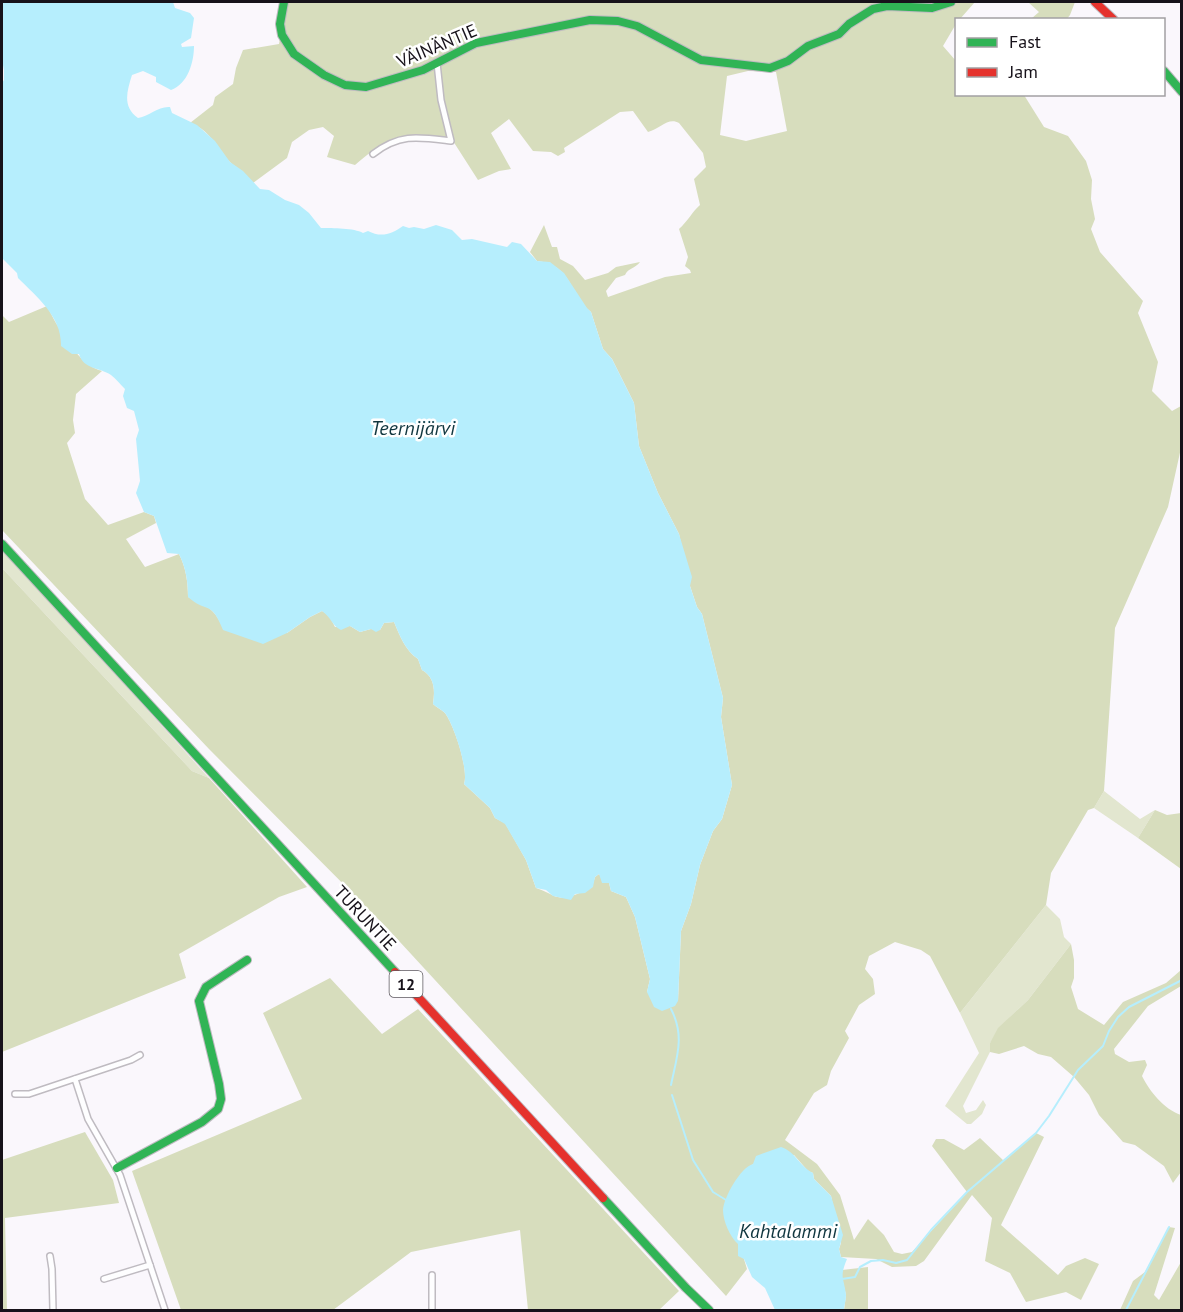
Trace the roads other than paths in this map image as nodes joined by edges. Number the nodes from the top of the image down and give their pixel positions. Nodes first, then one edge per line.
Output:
1 (284, 2) edge
2 (951, 2) edge
3 (1095, 2) edge
4 (1112, 18) edge
5 (437, 63) junction
6 (1165, 72) edge
7 (1182, 92) edge
8 (373, 154) dead end
9 (2, 544) edge
10 (247, 960) dead end
11 (140, 1054) dead end
12 (75, 1078) junction
13 (15, 1094) dead end
14 (117, 1168) junction
15 (50, 1256) dead end
16 (150, 1265) junction
17 (432, 1275) dead end
18 (104, 1279) dead end
19 (53, 1311) edge
20 (165, 1311) edge
21 (432, 1311) edge
22 (709, 1311) edge

1 - 5 main road, VÄINÄNTIE
2 - 5 main road, VÄINÄNTIE
3 - 4 main road
5 - 8 street
6 - 7 main road
9 - 22 main road, TURUNTIE / 12
10 - 14 main road
11 - 12 street
12 - 13 street
12 - 14 street
14 - 16 street
15 - 19 street
16 - 18 street
16 - 20 street
17 - 21 street

